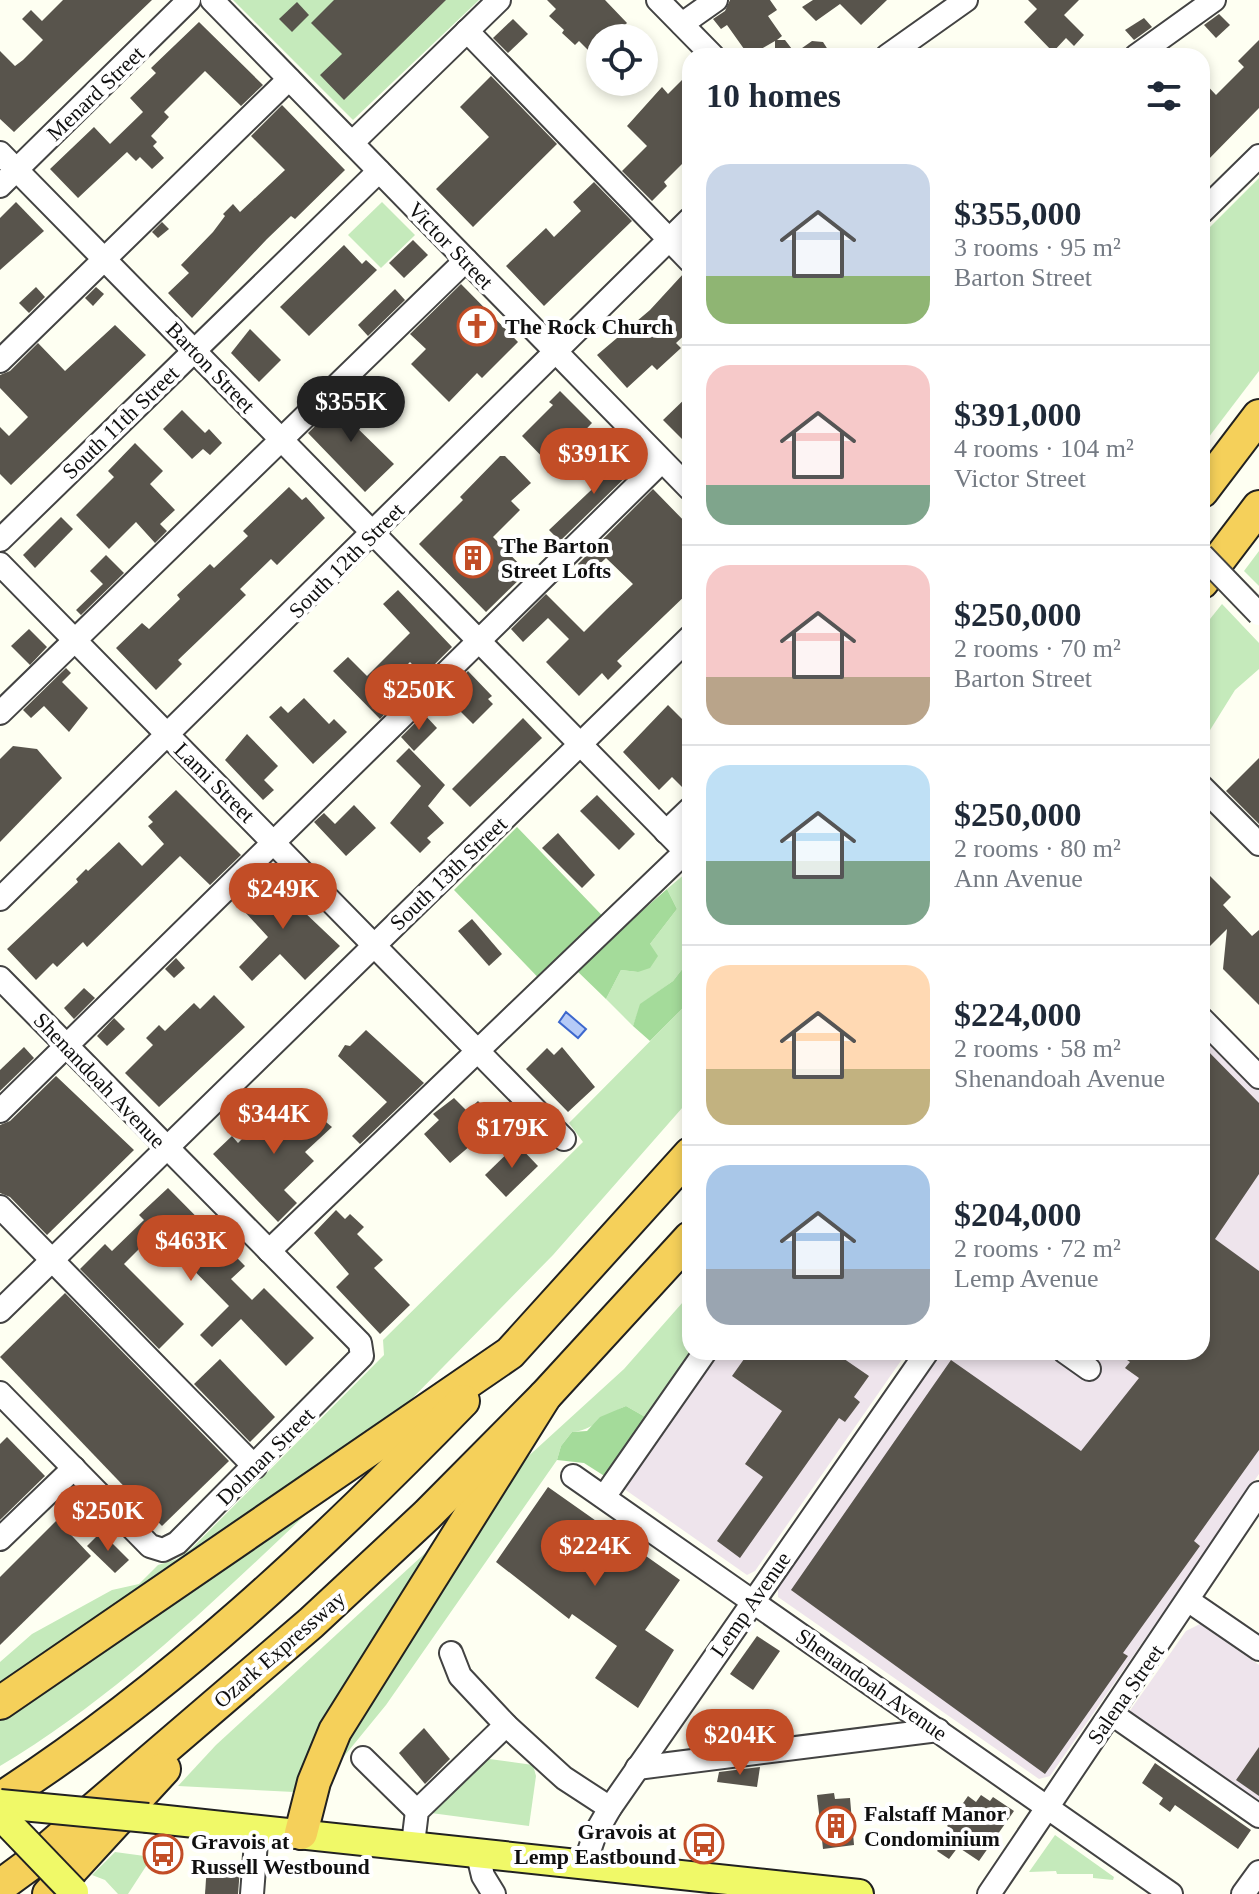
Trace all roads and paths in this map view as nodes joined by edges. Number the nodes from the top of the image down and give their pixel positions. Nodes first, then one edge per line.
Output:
1 (189, 0) edge
2 (212, 0) edge
3 (499, 0) edge
4 (658, 0) edge
5 (716, 0) edge
6 (966, 0) edge
7 (1214, 0) edge
8 (682, 24) junction
9 (467, 31) junction
10 (705, 48) edge
11 (906, 48) edge
12 (1147, 48) edge
13 (289, 79) junction
14 (352, 143) junction
15 (0, 153) edge
16 (1259, 156) edge
17 (16, 169) junction
18 (379, 171) junction
19 (0, 186) edge
20 (1210, 204) edge
21 (682, 227) edge
22 (669, 239) junction
23 (682, 253) edge
24 (103, 257) junction
25 (466, 260) junction
26 (193, 350) junction
27 (556, 352) junction
28 (0, 361) edge
29 (1259, 416) edge
30 (281, 440) junction
31 (662, 461) junction
32 (1210, 480) edge
33 (682, 481) edge
34 (1259, 507) edge
35 (373, 533) junction
36 (0, 540) edge
37 (1210, 563) edge
38 (0, 564) edge
39 (1210, 571) edge
40 (1259, 614) edge
41 (75, 640) junction
42 (479, 641) junction
43 (682, 645) edge
44 (0, 713) edge
45 (168, 734) junction
46 (580, 744) junction
47 (1210, 795) edge
48 (682, 817) edge
49 (666, 832) junction
50 (274, 842) junction
51 (1259, 844) edge
52 (682, 848) edge
53 (682, 860) edge
54 (0, 899) edge
55 (374, 945) junction
56 (0, 978) edge
57 (1210, 1027) edge
58 (67, 1045) junction
59 (479, 1050) junction
60 (1259, 1077) edge
61 (0, 1111) edge
62 (564, 1139) dead end
63 (166, 1148) junction
64 (682, 1163) edge
65 (0, 1207) edge
66 (682, 1247) edge
67 (269, 1251) junction
68 (52, 1260) junction
69 (0, 1311) edge
70 (510, 1353) junction
71 (362, 1356) joint
72 (699, 1360) edge
73 (921, 1360) edge
74 (1076, 1360) edge
75 (1089, 1369) dead end
76 (0, 1393) edge
77 (545, 1396) junction
78 (255, 1467) junction
79 (74, 1468) junction
80 (573, 1476) dead end
81 (1259, 1493) edge
82 (604, 1497) junction
83 (0, 1539) edge
84 (752, 1600) junction
85 (1189, 1601) junction
86 (1259, 1649) edge
87 (451, 1653) dead end
88 (254, 1674) junction
89 (0, 1703) edge
90 (1112, 1714) junction
91 (506, 1725) junction
92 (938, 1730) junction
93 (363, 1758) dead end
94 (637, 1768) junction
95 (0, 1801) edge
96 (1048, 1806) junction
97 (610, 1808) junction
98 (417, 1811) junction
99 (0, 1815) edge
100 (1259, 1816) edge
101 (257, 1829) junction
102 (301, 1833) junction
103 (413, 1844) junction
104 (477, 1851) junction
105 (585, 1863) junction
106 (1259, 1872) edge
107 (0, 1886) edge
108 (752, 1889) edge
109 (66, 1893) edge
110 (252, 1894) edge
111 (494, 1894) edge
112 (859, 1894) edge
113 (989, 1894) edge
114 (1171, 1894) edge
115 (1243, 1894) edge

1 - 17 street, Menard Street
2 - 13 street, Victor Street
3 - 9 street
4 - 8 street
5 - 8 street
6 - 11 street
7 - 12 street
8 - 10 street
9 - 14 street
9 - 22 street
13 - 14 street, Victor Street
13 - 24 street
14 - 18 street, Victor Street
15 - 17 street, Barton Street
16 - 20 street
17 - 19 street, Menard Street
17 - 24 street, Barton Street
18 - 25 street, Victor Street
18 - 26 street, South 11th Street
21 - 22 street, South 12th Street
22 - 23 street
22 - 27 street, South 12th Street
24 - 26 street, Barton Street
24 - 28 street
25 - 27 street, Victor Street
25 - 30 street
26 - 30 street, Barton Street
26 - 36 street, South 11th Street
27 - 31 street, Victor Street
27 - 35 street, South 12th Street
29 - 32 highway
30 - 35 street, Barton Street
30 - 41 street
31 - 33 street, Victor Street
31 - 42 street
34 - 39 highway
35 - 42 street, Barton Street
35 - 45 street, South 12th Street
37 - 40 street, bridge
38 - 41 street, Lami Street
41 - 44 street
41 - 45 street, Lami Street
42 - 46 street, Barton Street
42 - 50 street
43 - 46 street, South 13th Street
45 - 50 street, Lami Street
45 - 54 street, South 12th Street
46 - 49 street, Barton Street
46 - 55 street, South 13th Street
47 - 51 street
48 - 49 street
49 - 52 street, Barton Street
50 - 55 street, Lami Street
50 - 58 street
53 - 59 street
55 - 59 street, Lami Street
55 - 63 street, South 13th Street
56 - 58 street, Shenandoah Avenue
57 - 60 street
58 - 61 street
58 - 63 street, Shenandoah Avenue
59 - 62 street, Lami Street
59 - 67 street
63 - 67 street, Shenandoah Avenue
63 - 68 street, South 13th Street
64 - 70 highway
65 - 68 street
66 - 77 highway
67 - 71 street, Shenandoah Avenue
68 - 69 street, South 13th Street
68 - 78 street
70 - 89 highway
70 - 95 highway
71 - 78 street, Dolman Street
72 - 82 street
73 - 84 street, Lemp Avenue
74 - 75 street
76 - 79 street
77 - 88 highway, Ozark Expressway
77 - 102 highway
78 - 79 street, Dolman Street
79 - 83 street
80 - 82 street, Shenandoah Avenue
81 - 85 street, Salena Street
82 - 84 street, Shenandoah Avenue
84 - 92 street, Shenandoah Avenue
84 - 94 street, Lemp Avenue
85 - 86 street
85 - 90 street, Salena Street
87 - 91 street
88 - 107 highway, Ozark Expressway
88 - 109 highway
90 - 96 street, Salena Street
90 - 100 street
91 - 97 street
91 - 98 street
92 - 94 street
92 - 96 street, Shenandoah Avenue
93 - 98 street
94 - 97 street, Lemp Avenue
95 - 101 main road, bridge
96 - 113 street, Salena Street
96 - 114 street, Shenandoah Avenue
97 - 105 street, Lemp Avenue
98 - 103 street
99 - 109 main road, bridge
101 - 102 main road
101 - 110 street
102 - 103 main road
103 - 104 main road
104 - 105 main road
104 - 111 street
105 - 108 main road
106 - 115 street
108 - 112 main road

